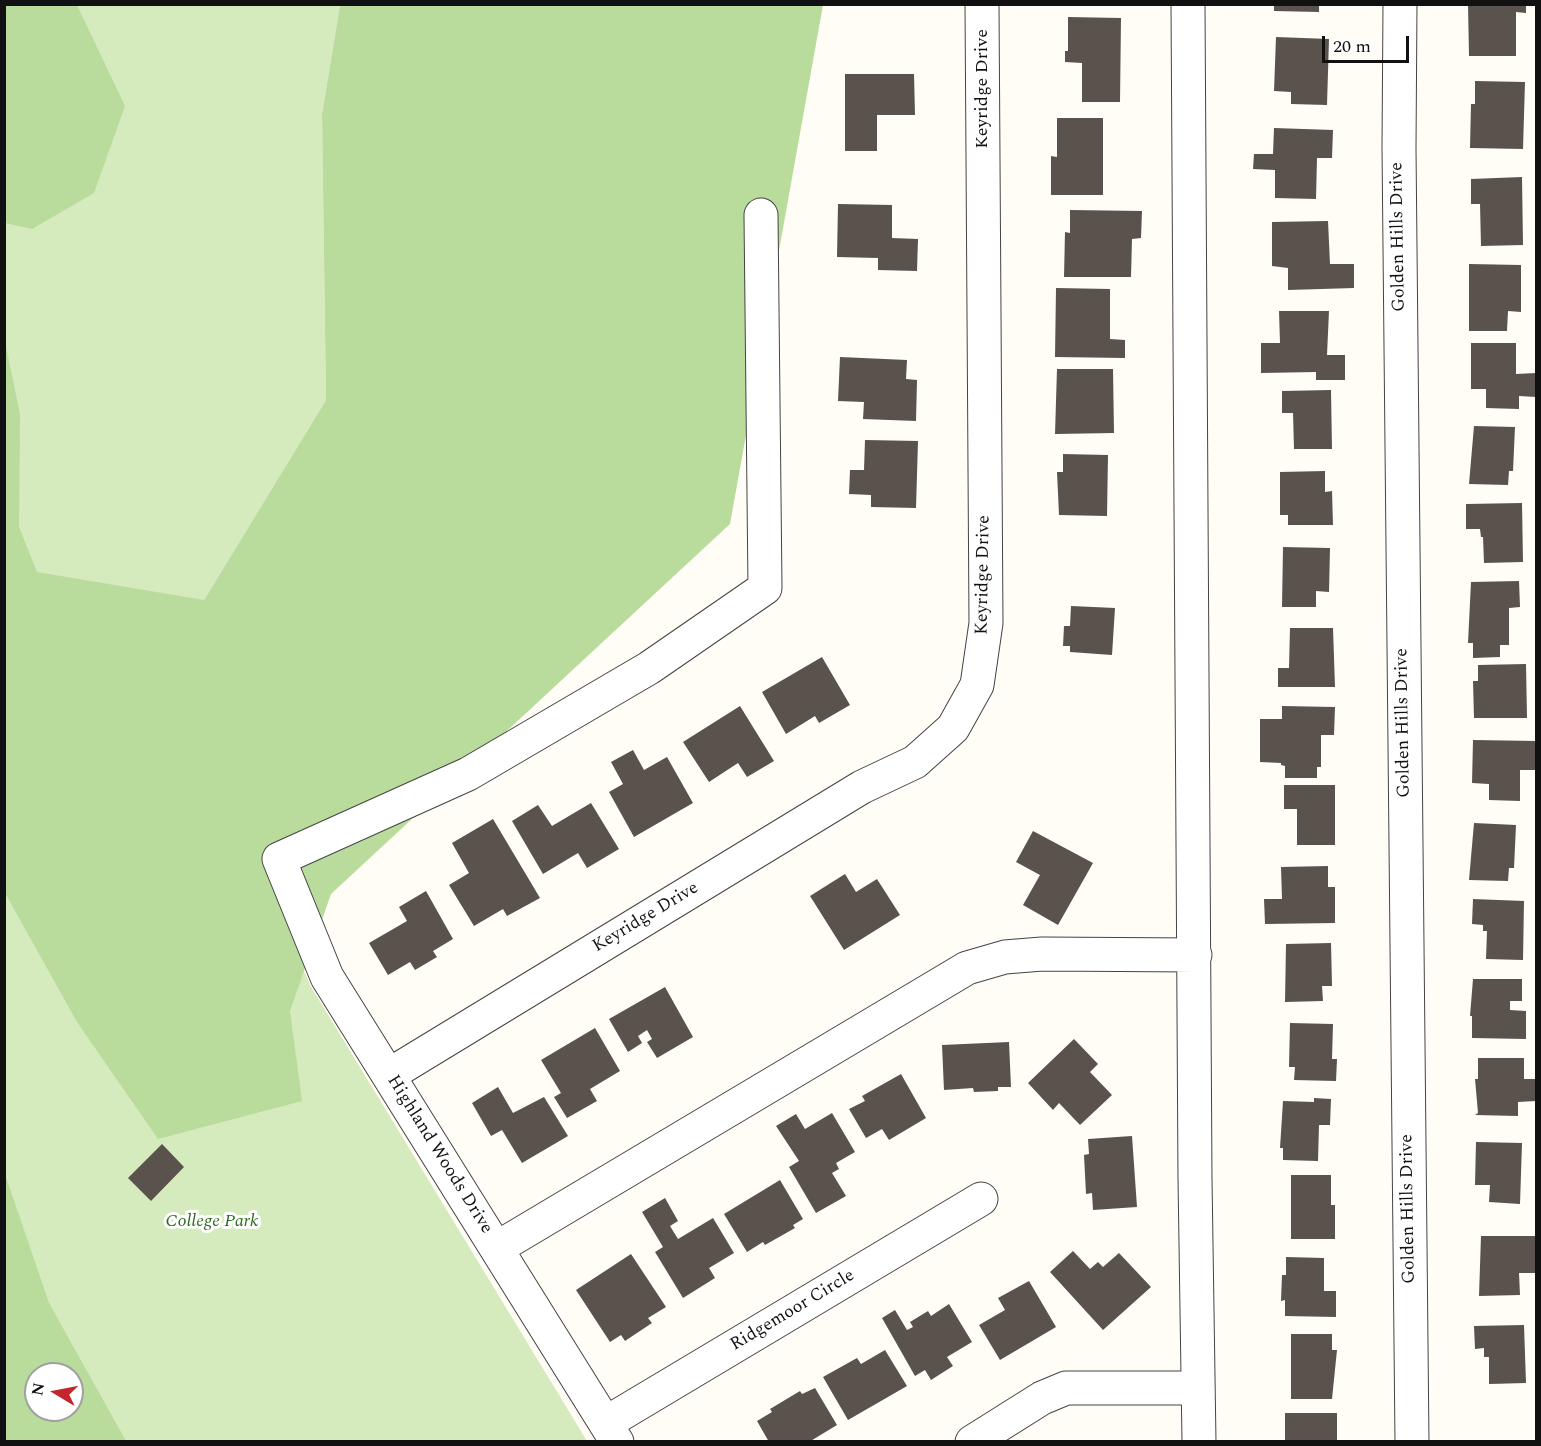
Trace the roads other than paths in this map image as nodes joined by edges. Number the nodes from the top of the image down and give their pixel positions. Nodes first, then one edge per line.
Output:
1 (982, 4) edge
2 (1188, 4) edge
3 (1400, 4) edge
4 (761, 214) dead end
5 (1194, 955) junction
6 (389, 1075) junction
7 (981, 1199) dead end
8 (497, 1248) junction
9 (1198, 1388) junction
10 (611, 1432) edge
11 (972, 1442) edge
12 (1199, 1442) edge
13 (1412, 1442) edge

1 - 6 street, Keyridge Drive
2 - 5 street
3 - 13 street, Golden Hills Drive
4 - 6 street, Highland Woods Drive
5 - 8 street
5 - 9 street
6 - 8 street, Highland Woods Drive
7 - 10 street, Ridgemoor Circle
8 - 10 street, Highland Woods Drive
9 - 11 street
9 - 12 street

